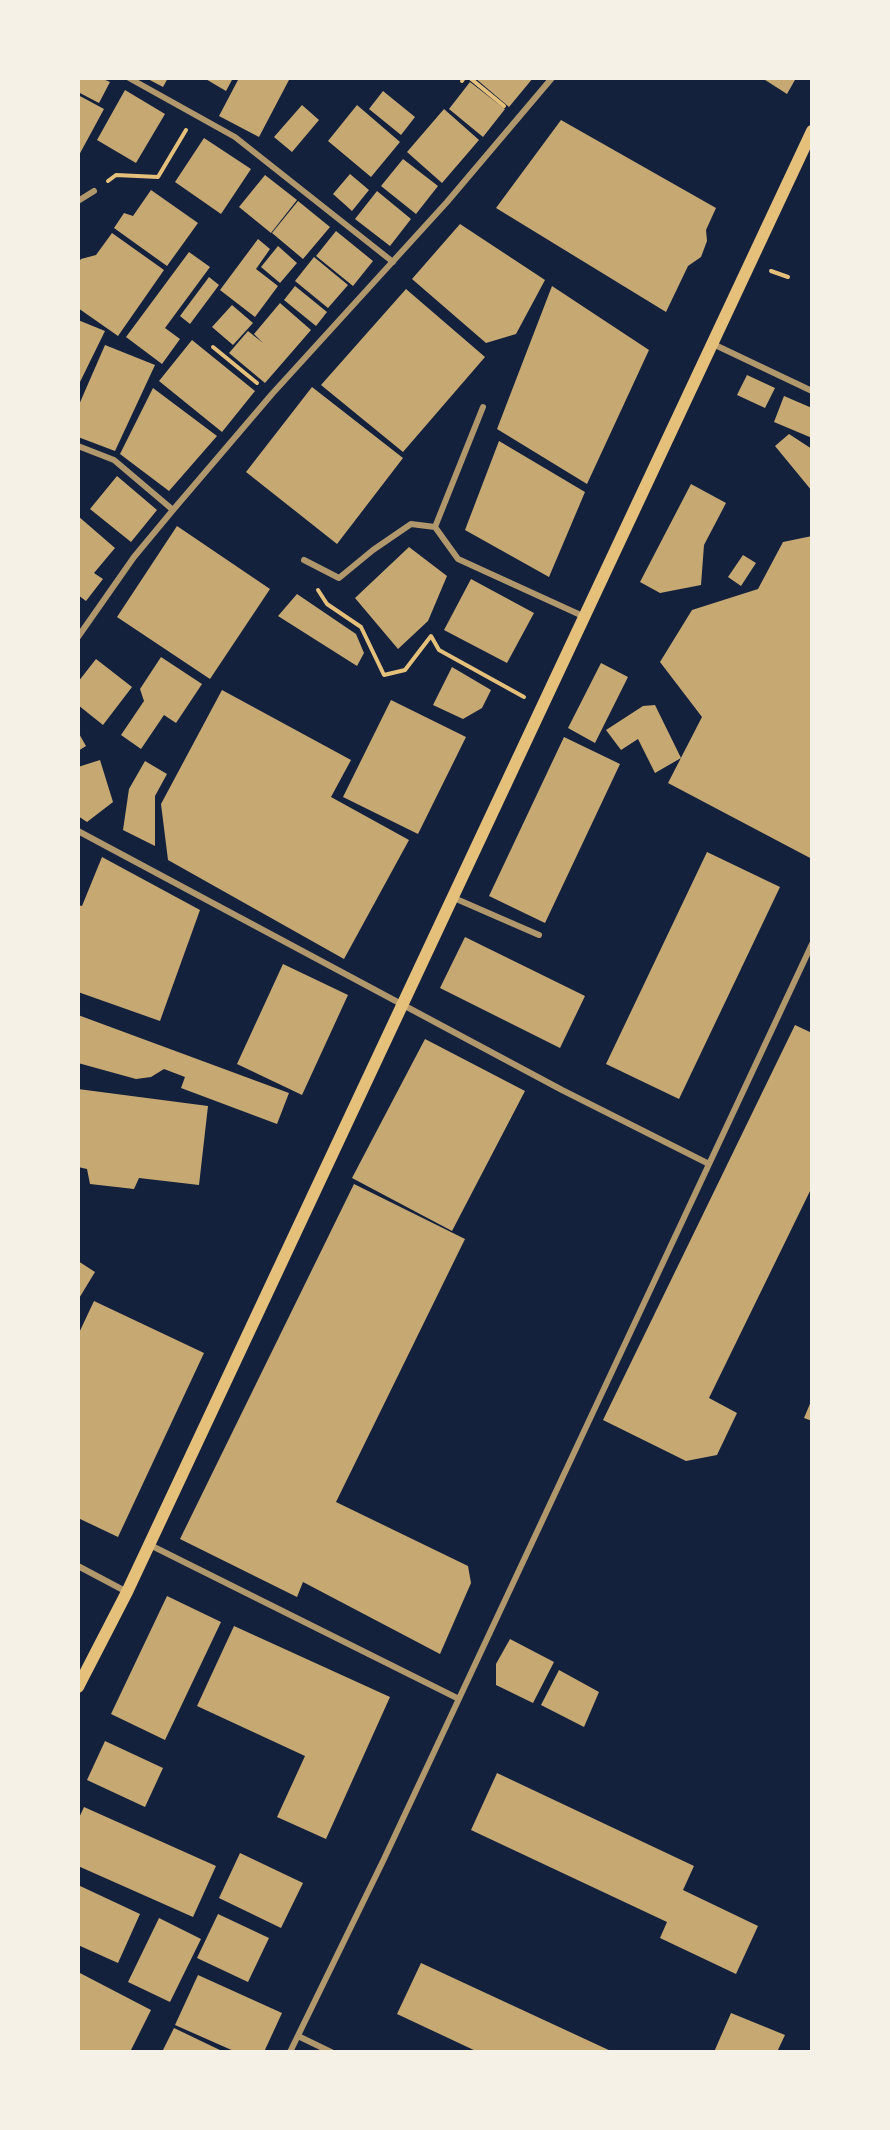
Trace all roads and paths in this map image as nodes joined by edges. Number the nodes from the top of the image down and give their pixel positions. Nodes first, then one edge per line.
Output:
1 (129, 78) edge
2 (470, 78) edge
3 (552, 78) edge
4 (196, 114) junction
5 (517, 118) junction
6 (812, 131) edge
7 (94, 191) joint
8 (78, 201) edge
9 (393, 262) junction
10 (713, 344) junction
11 (213, 347) dead end
12 (812, 391) edge
13 (272, 394) junction
14 (483, 407) dead end
15 (78, 446) edge
16 (173, 510) junction
17 (435, 527) junction
18 (304, 560) dead end
19 (315, 586) dead end
20 (585, 617) junction
21 (78, 637) edge
22 (543, 707) junction
23 (78, 831) edge
24 (454, 898) junction
25 (539, 935) dead end
26 (812, 944) edge
27 (404, 1006) junction
28 (709, 1164) junction
29 (149, 1545) junction
30 (78, 1566) edge
31 (127, 1592) junction
32 (78, 1687) edge
33 (459, 1699) junction
34 (298, 2036) junction
35 (290, 2052) edge
36 (331, 2052) edge

1 - 4 street
2 - 5 path
3 - 5 street
4 - 7 path
4 - 9 street
5 - 9 street
6 - 10 main road
7 - 8 street
9 - 13 street
10 - 12 street
10 - 20 main road
11 - 13 path
13 - 16 street
14 - 17 street
15 - 16 street
16 - 21 street
17 - 18 street
17 - 20 street
19 - 22 path
20 - 22 main road
22 - 24 main road
23 - 27 street
24 - 25 street
24 - 27 main road
26 - 28 street
27 - 28 street
27 - 29 main road
28 - 33 street
29 - 31 main road
29 - 33 street
30 - 31 street
31 - 32 main road
33 - 34 street
34 - 35 street
34 - 36 street

